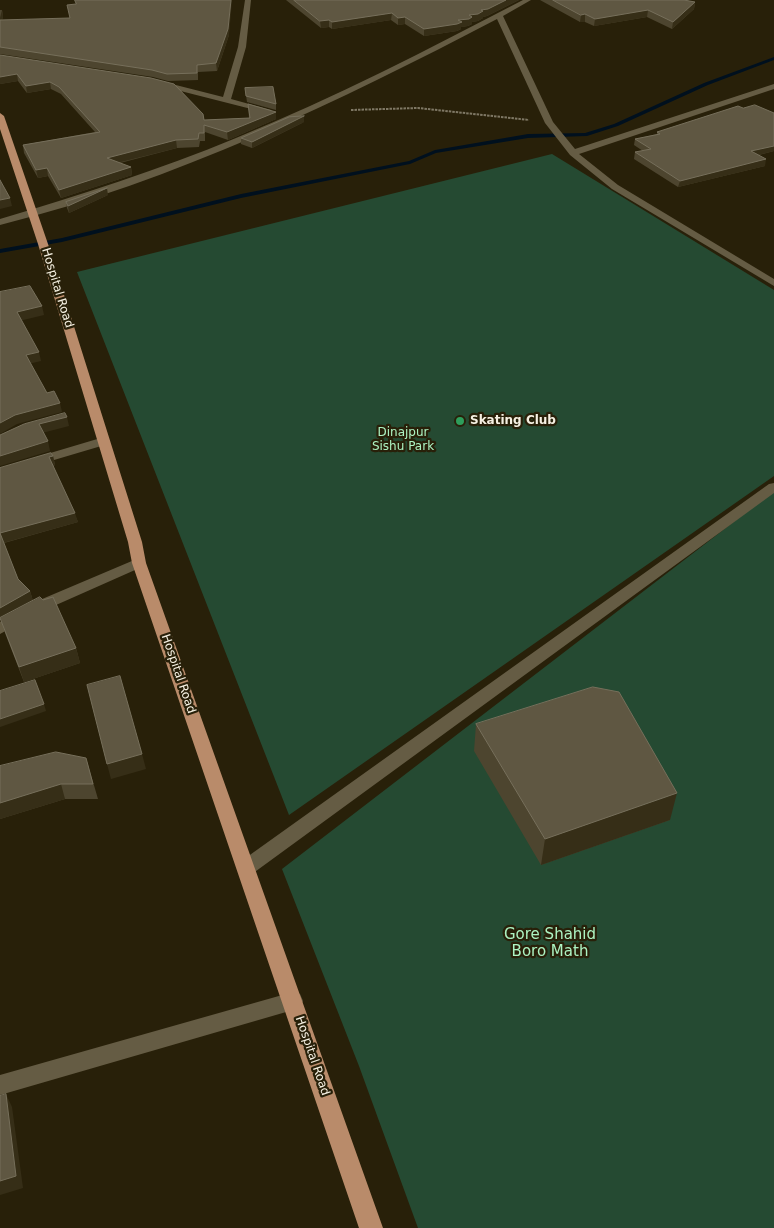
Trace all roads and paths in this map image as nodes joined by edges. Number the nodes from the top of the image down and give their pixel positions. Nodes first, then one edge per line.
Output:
1 (248, 0) edge
2 (528, 0) edge
3 (499, 15) junction
4 (153, 81) edge
5 (774, 86) edge
6 (226, 101) junction
7 (351, 110) dead end
8 (0, 116) edge
9 (289, 118) junction
10 (549, 123) junction
11 (570, 150) junction
12 (32, 212) junction
13 (0, 222) edge
14 (774, 282) edge
15 (104, 441) junction
16 (0, 472) edge
17 (774, 487) edge
18 (139, 563) junction
19 (0, 628) edge
20 (246, 868) junction
21 (293, 1001) junction
22 (0, 1085) edge
23 (370, 1228) edge

1 - 6 street
2 - 3 street
3 - 9 street
3 - 10 street
4 - 6 street
5 - 11 street
6 - 9 street
7 - 10 path
8 - 12 main road, Hospital Road
9 - 12 street
10 - 11 street
11 - 14 street
12 - 13 street
12 - 15 main road, Hospital Road
15 - 16 street
15 - 18 main road, Hospital Road
17 - 20 street
18 - 19 street
18 - 20 main road, Hospital Road
20 - 21 main road, Hospital Road
21 - 22 street
21 - 23 main road, Hospital Road

